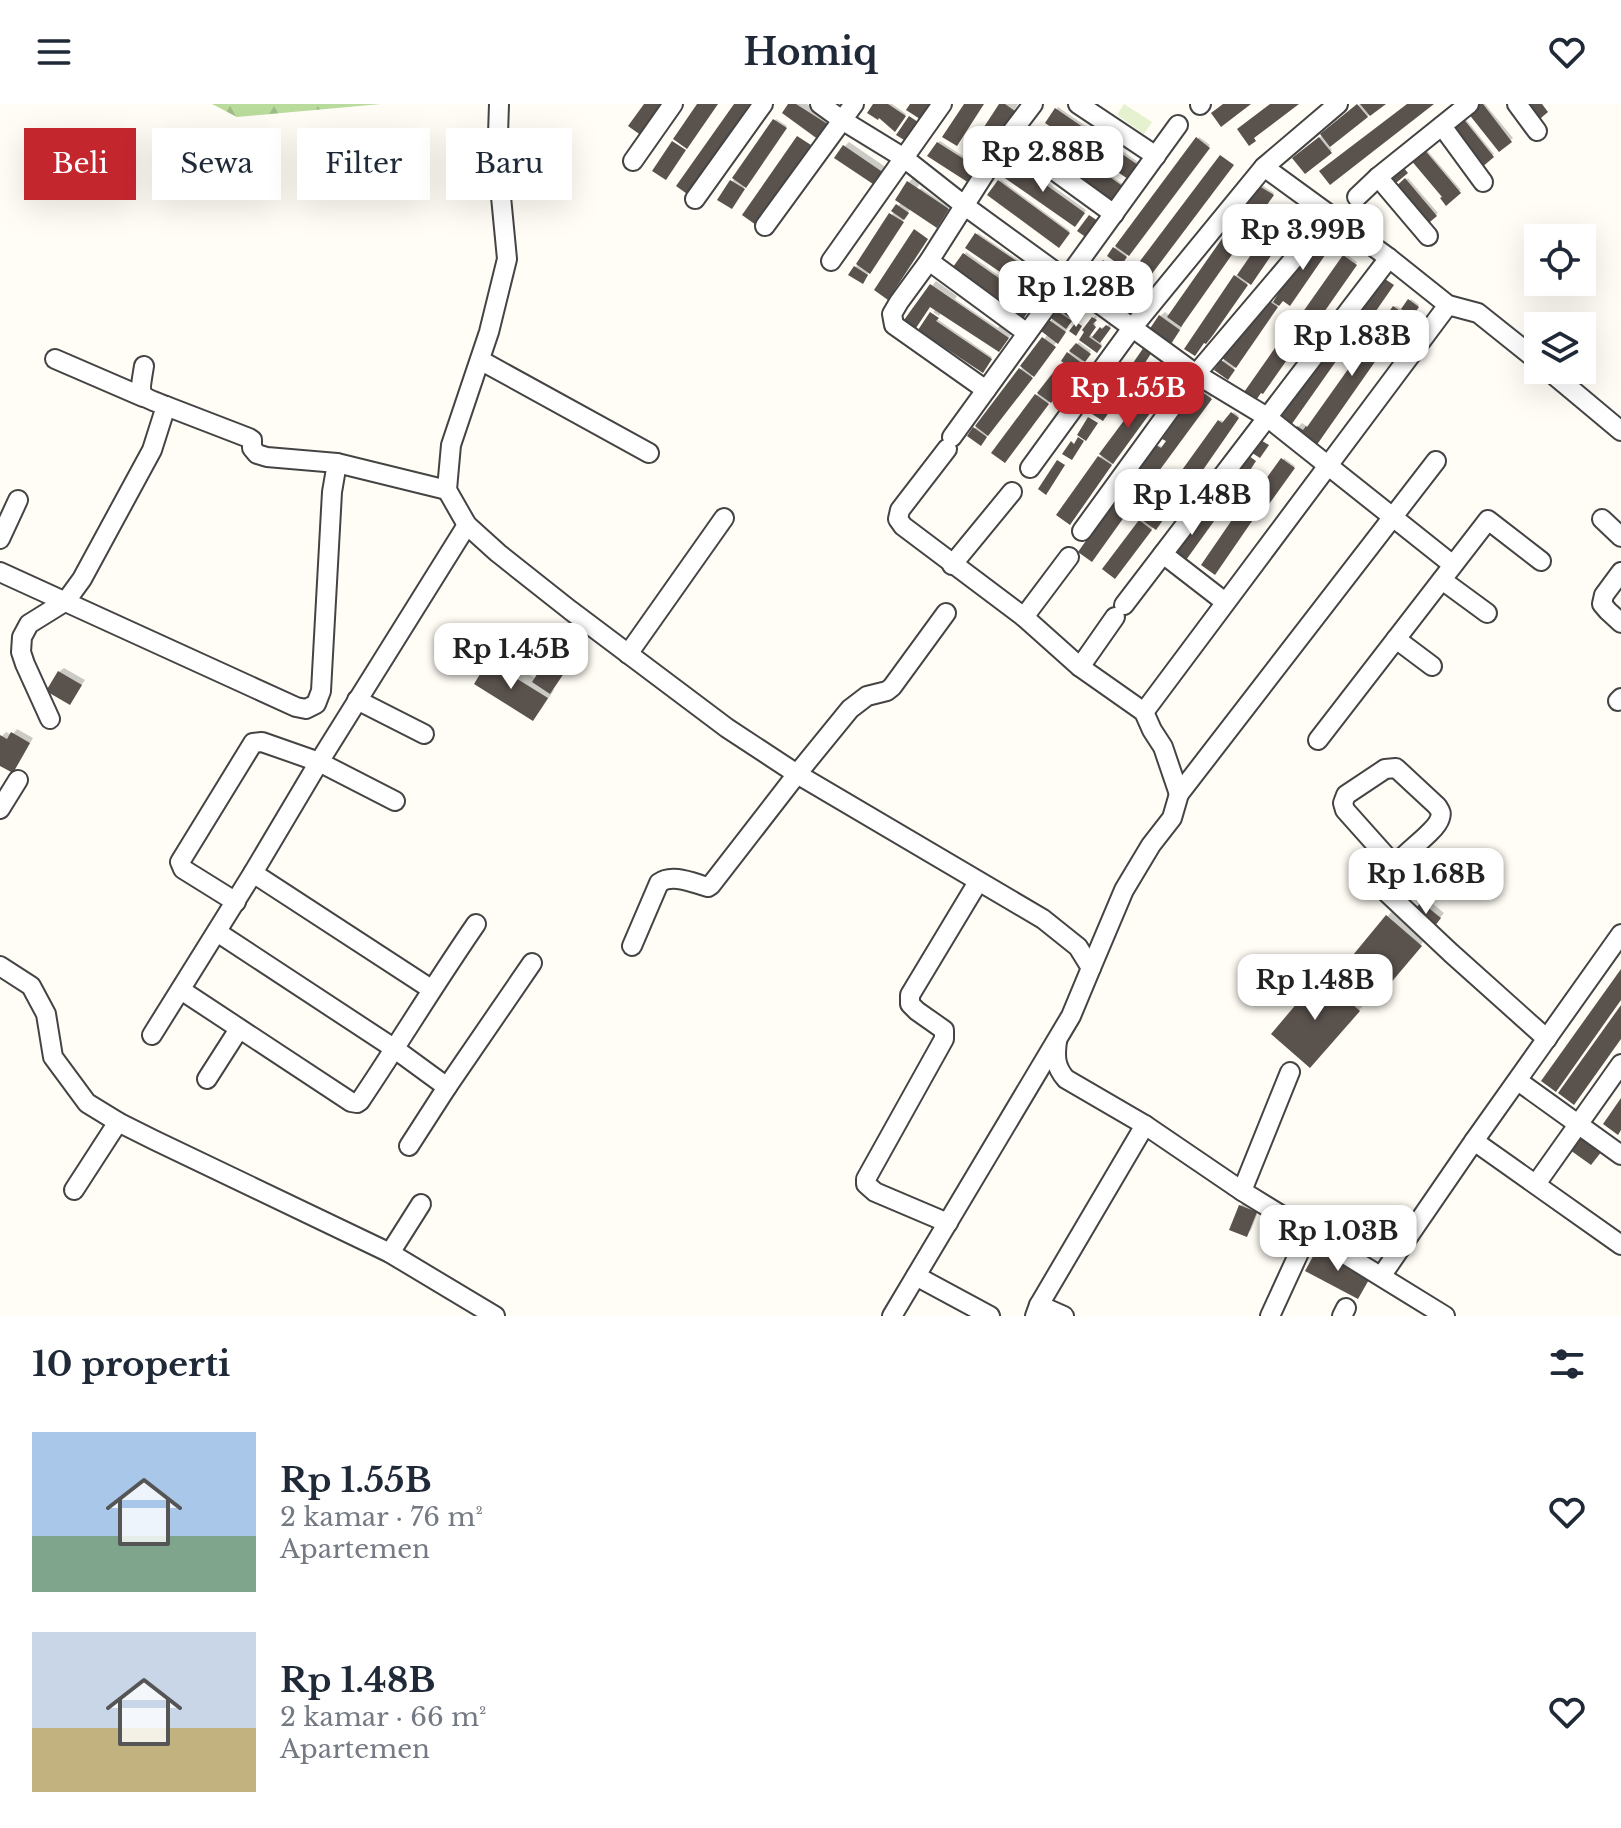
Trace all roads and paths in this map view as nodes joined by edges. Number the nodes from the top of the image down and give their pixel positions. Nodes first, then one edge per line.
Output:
1 (499, 104) edge
2 (673, 104) edge
3 (763, 104) edge
4 (820, 104) edge
5 (854, 104) edge
6 (942, 104) edge
7 (1033, 104) edge
8 (1078, 104) edge
9 (1338, 104) edge
10 (1469, 104) edge
11 (1517, 104) edge
12 (842, 120) junction
13 (1178, 125) dead end
14 (1442, 126) junction
15 (1537, 131) dead end
16 (1008, 137) junction
17 (1156, 156) junction
18 (904, 158) junction
19 (633, 161) dead end
20 (1264, 167) junction
21 (1378, 177) junction
22 (1483, 182) dead end
23 (1357, 197) dead end
24 (695, 199) dead end
25 (965, 206) junction
26 (1114, 214) junction
27 (1331, 215) junction
28 (765, 226) dead end
29 (1428, 236) dead end
30 (1389, 258) junction
31 (831, 261) dead end
32 (929, 261) junction
33 (1066, 280) junction
34 (1448, 305) junction
35 (1132, 328) junction
36 (1027, 333) junction
37 (1524, 350) edge
38 (55, 359) dead end
39 (480, 360) junction
40 (144, 366) dead end
41 (1196, 374) junction
42 (1565, 384) edge
43 (986, 390) junction
44 (143, 397) junction
45 (166, 406) junction
46 (1267, 417) junction
47 (1621, 431) edge
48 (649, 453) dead end
49 (1436, 461) dead end
50 (337, 463) junction
51 (1329, 467) junction
52 (1030, 468) dead end
53 (447, 490) junction
54 (1012, 492) dead end
55 (18, 500) dead end
56 (1392, 517) junction
57 (724, 518) dead end
58 (1602, 519) dead end
59 (467, 525) junction
60 (1082, 531) dead end
61 (1621, 537) edge
62 (0, 539) edge
63 (1163, 554) junction
64 (1069, 557) dead end
65 (1541, 561) dead end
66 (952, 565) junction
67 (0, 572) edge
68 (1621, 572) edge
69 (1448, 573) junction
70 (66, 601) junction
71 (1225, 602) junction
72 (946, 613) dead end
73 (1487, 613) dead end
74 (1024, 617) junction
75 (1621, 623) edge
76 (1396, 639) junction
77 (628, 654) junction
78 (1432, 666) dead end
79 (1080, 667) junction
80 (357, 700) junction
81 (1144, 712) junction
82 (50, 719) dead end
83 (424, 734) dead end
84 (1318, 740) dead end
85 (319, 762) junction
86 (797, 774) junction
87 (18, 780) dead end
88 (1179, 794) junction
89 (395, 801) dead end
90 (0, 809) edge
91 (1395, 866) junction
92 (253, 873) junction
93 (978, 882) junction
94 (236, 902) junction
95 (476, 924) dead end
96 (217, 932) junction
97 (1621, 934) edge
98 (632, 946) dead end
99 (532, 963) dead end
100 (0, 966) edge
101 (1091, 968) junction
102 (431, 989) junction
103 (181, 990) junction
104 (239, 1029) junction
105 (152, 1035) dead end
106 (1057, 1038) junction
107 (1547, 1039) junction
108 (395, 1049) junction
109 (1621, 1064) edge
110 (1290, 1072) dead end
111 (207, 1079) dead end
112 (1518, 1081) junction
113 (447, 1087) junction
114 (118, 1122) junction
115 (1145, 1125) junction
116 (1578, 1125) junction
117 (1474, 1141) junction
118 (409, 1146) dead end
119 (1621, 1155) edge
120 (1536, 1184) junction
121 (74, 1190) dead end
122 (1242, 1191) junction
123 (421, 1204) dead end
124 (948, 1223) junction
125 (1309, 1231) junction
126 (1621, 1245) edge
127 (390, 1253) junction
128 (1382, 1275) junction
129 (916, 1276) junction
130 (1037, 1310) edge
131 (476, 1311) edge
132 (495, 1316) edge
133 (892, 1316) edge
134 (990, 1316) edge
135 (1064, 1316) edge
136 (1270, 1316) edge
137 (1445, 1316) edge

1 - 39 street
2 - 19 street
3 - 24 street
4 - 12 street
5 - 12 street
6 - 18 street
7 - 16 street
8 - 17 street
9 - 20 street
10 - 14 street
11 - 15 street
12 - 18 street
12 - 28 street
13 - 17 street
14 - 21 street
14 - 22 street
16 - 25 street
16 - 26 street
17 - 26 street
18 - 25 street
18 - 31 street
20 - 27 street
20 - 35 street
21 - 23 street
21 - 29 street
25 - 32 street
25 - 33 street
26 - 33 street
27 - 30 street
27 - 41 street
30 - 34 street
30 - 46 street
32 - 36 street
32 - 43 street
33 - 35 street
33 - 36 street
34 - 37 street
34 - 51 street
35 - 41 street
35 - 52 street
36 - 43 street
38 - 44 street
39 - 48 street
39 - 53 street
40 - 44 street
41 - 46 street
41 - 60 street
42 - 47 street
43 - 66 street
44 - 45 street
45 - 50 street
45 - 70 street
46 - 51 street
46 - 63 street
49 - 56 street
50 - 53 street
50 - 70 street
51 - 56 street
51 - 71 street
53 - 59 street
54 - 66 street
55 - 62 street
56 - 69 street
56 - 88 street
57 - 77 street
58 - 61 street
59 - 77 street
59 - 80 street
63 - 71 street
63 - 79 street
64 - 74 street
65 - 69 street
66 - 74 street
67 - 70 street
68 - 75 street
69 - 73 street
69 - 76 street
70 - 82 street
71 - 81 street
72 - 86 street
74 - 79 street
76 - 78 street
76 - 84 street
77 - 86 street
79 - 81 street
80 - 83 street
80 - 85 street
81 - 88 street
85 - 89 street
85 - 92 street
85 - 94 street
86 - 93 street
86 - 98 street
87 - 90 street
88 - 101 street
91 - 91 street
91 - 107 street
92 - 94 street
92 - 102 street
93 - 101 street
93 - 124 street
94 - 96 street
95 - 102 street
96 - 103 street
96 - 108 street
97 - 107 street
99 - 113 street
100 - 114 street
101 - 106 street
102 - 108 street
103 - 104 street
103 - 105 street
104 - 108 street
104 - 111 street
106 - 115 street
106 - 124 street
107 - 112 street
108 - 113 street
109 - 116 street
110 - 122 street
112 - 116 street
112 - 117 street
113 - 118 street
114 - 121 street
114 - 127 street
115 - 122 street
115 - 130 street
116 - 119 street
116 - 120 street
117 - 120 street
117 - 128 street
120 - 126 street
122 - 125 street
123 - 127 street
124 - 129 street
125 - 128 street
125 - 136 street
127 - 131 street
128 - 137 street
129 - 133 street
129 - 134 street
130 - 135 street
131 - 132 street

